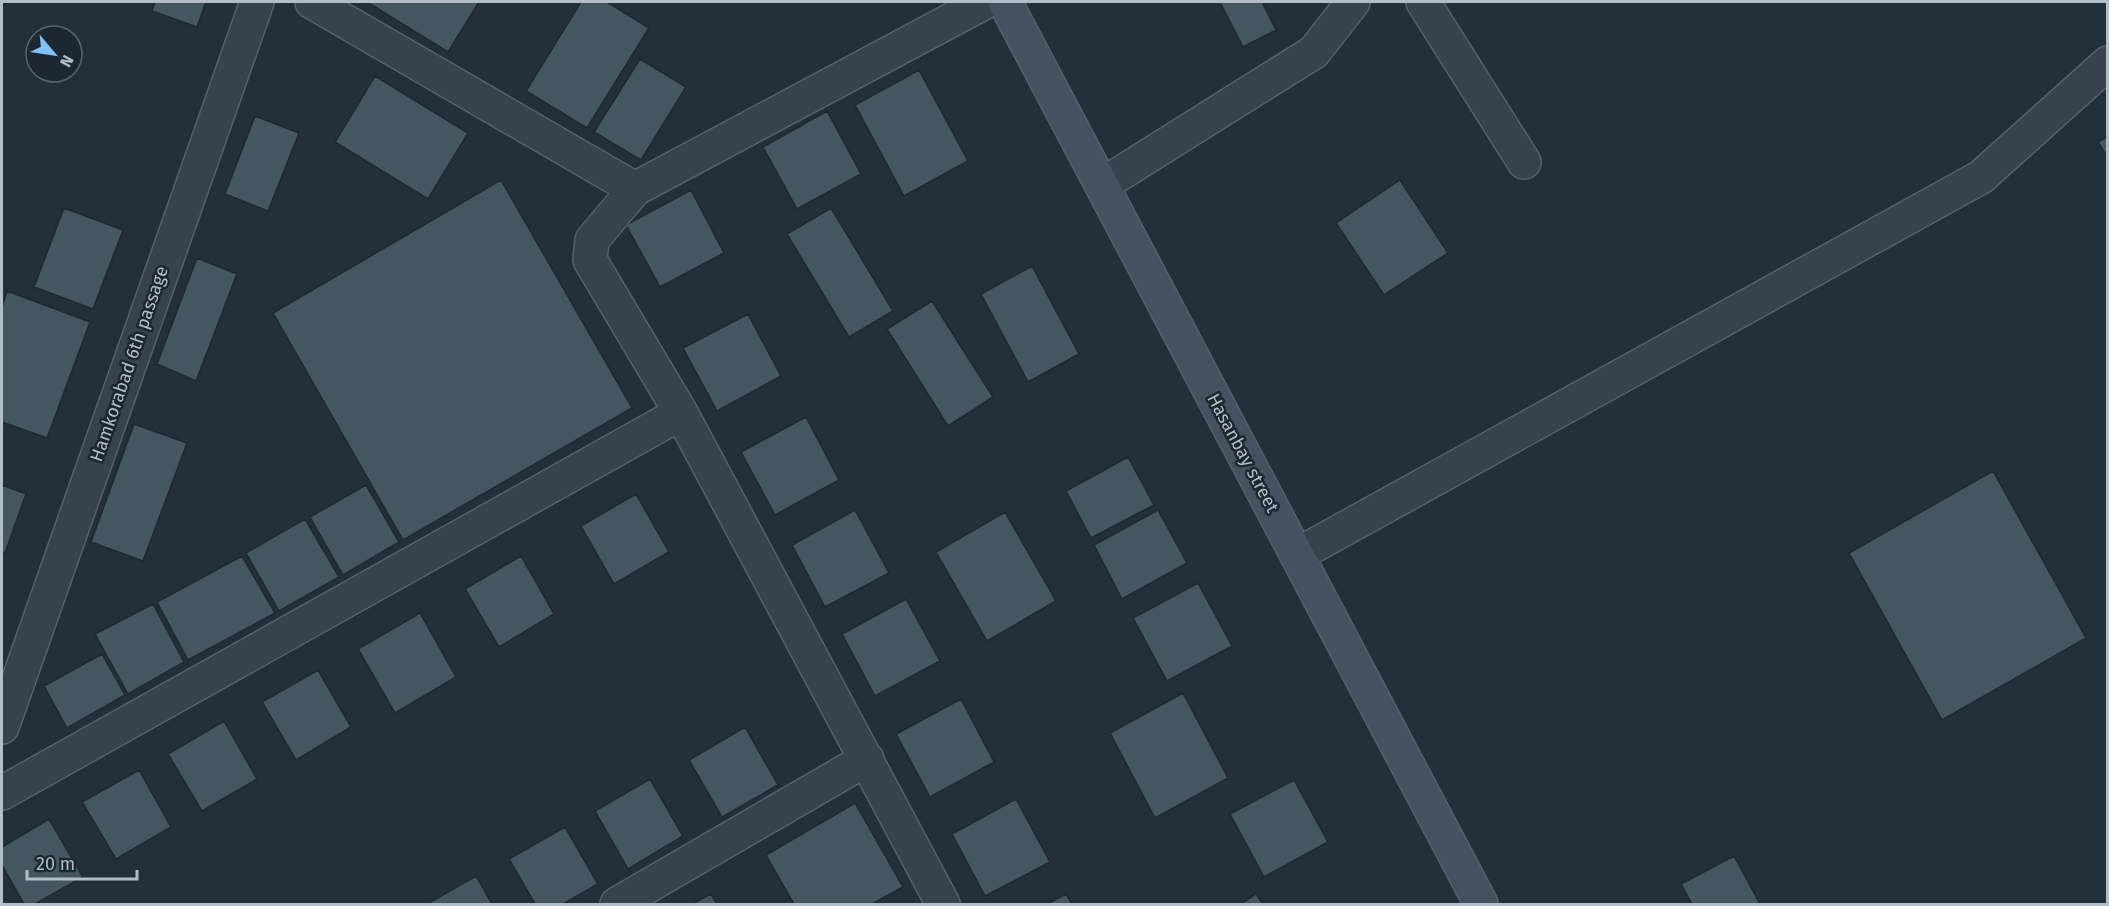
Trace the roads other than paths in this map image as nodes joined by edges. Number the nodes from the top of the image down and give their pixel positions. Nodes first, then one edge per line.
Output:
1 (257, 2) edge
2 (312, 2) edge
3 (985, 2) edge
4 (1005, 2) edge
5 (1353, 2) edge
6 (1423, 2) edge
7 (2108, 63) edge
8 (1524, 162) dead end
9 (1102, 184) junction
10 (635, 189) junction
11 (681, 413) junction
12 (1297, 555) junction
13 (2, 727) edge
14 (867, 759) junction
15 (2, 793) edge
16 (617, 904) edge
17 (943, 904) edge
18 (1481, 904) edge

1 - 13 street, Hamkorabad 6th passage
2 - 10 street
3 - 10 street
4 - 9 street, Hasanbay street
5 - 9 street
6 - 8 street
7 - 12 street
9 - 12 street, Hasanbay street
10 - 11 street
11 - 14 street
11 - 15 street
12 - 18 street, Hasanbay street
14 - 16 street
14 - 17 street

